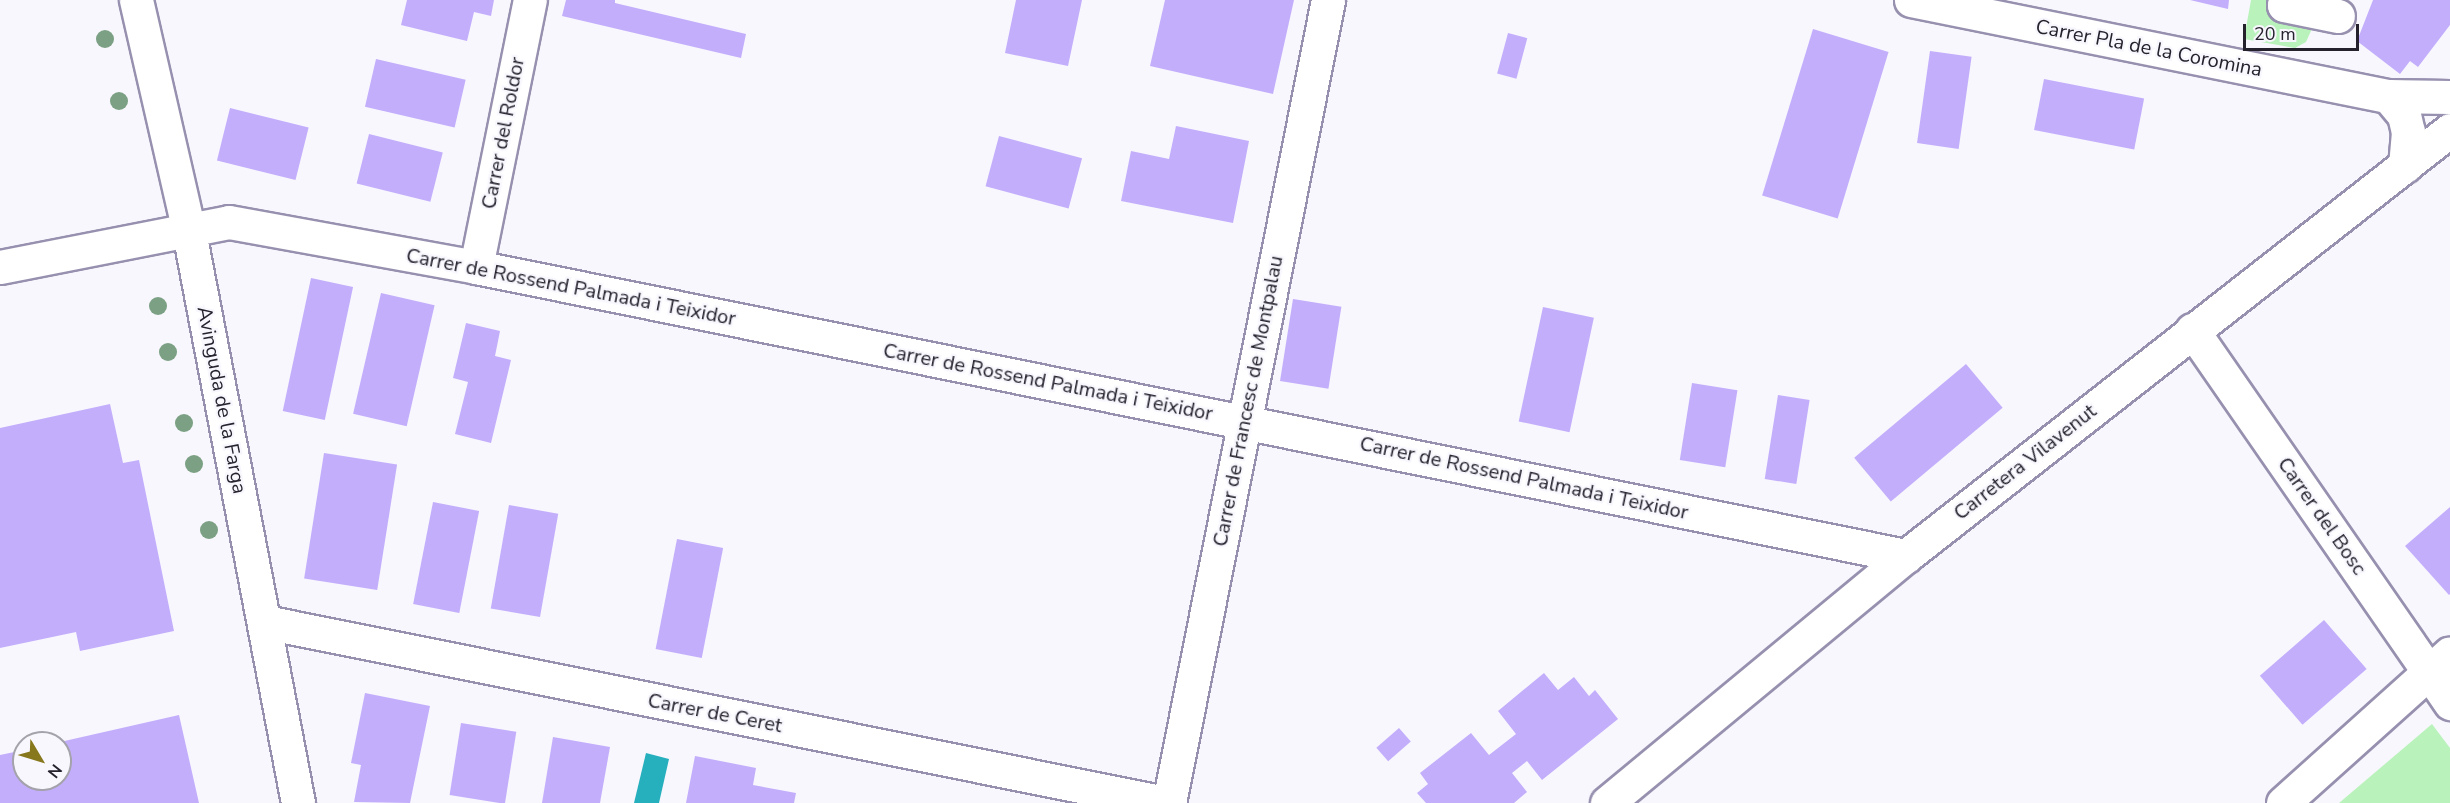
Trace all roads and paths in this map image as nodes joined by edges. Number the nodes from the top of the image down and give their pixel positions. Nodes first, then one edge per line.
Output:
1 (135, 0) edge
2 (530, 0) edge
3 (1328, 0) edge
4 (1911, 0) edge
5 (2285, 0) edge
6 (2338, 16) dead end
7 (2388, 96) junction
8 (2450, 97) edge
9 (2450, 130) edge
10 (2405, 166) junction
11 (189, 232) junction
12 (0, 267) edge
13 (476, 267) junction
14 (2192, 330) junction
15 (1244, 421) junction
16 (1906, 556) junction
17 (265, 622) junction
18 (2440, 661) edge
19 (2450, 703) edge
20 (298, 803) edge
21 (1167, 803) edge
22 (1607, 803) edge
23 (2283, 803) edge

1 - 11 street, Avinguda de la Farga
2 - 13 street, Carrer del Roldor
3 - 15 street, Carrer de Francesc de Montpalau
4 - 7 street, Carrer Pla de la Coromina
5 - 6 street
7 - 8 street, Carrer Pla de la Coromina
7 - 10 street
9 - 10 street, Carretera Vilavenut
10 - 14 street, Carretera Vilavenut
11 - 12 street, Carrer de Rossend Palmada i Teixidor
11 - 13 street, Carrer de Rossend Palmada i Teixidor
11 - 17 street, Avinguda de la Farga
13 - 15 street, Carrer de Rossend Palmada i Teixidor
14 - 16 street, Carretera Vilavenut
14 - 18 street, Carrer del Bosc
15 - 16 street, Carrer de Rossend Palmada i Teixidor
15 - 21 street, Carrer de Francesc de Montpalau
16 - 22 street, Carretera Vilavenut
17 - 20 street, Avinguda de la Farga
17 - 21 street, Carrer de Ceret
18 - 19 street, Carrer del Bosc
18 - 23 street

